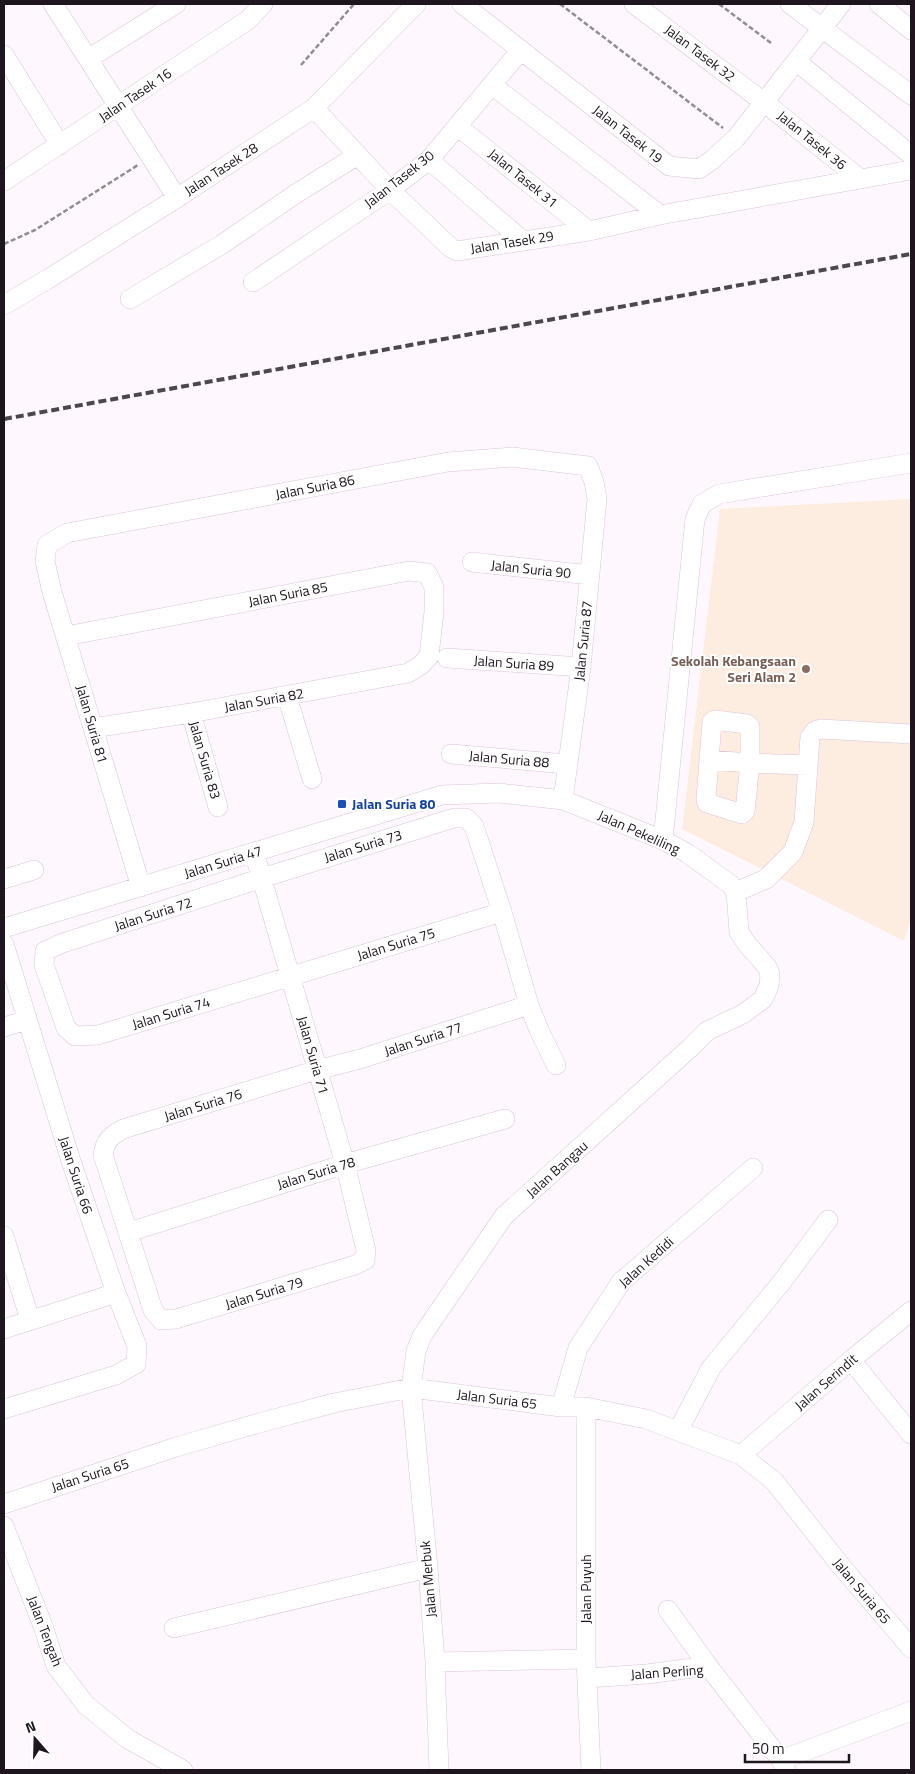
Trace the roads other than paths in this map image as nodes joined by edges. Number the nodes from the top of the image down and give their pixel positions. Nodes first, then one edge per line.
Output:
1 (53, 4) edge
2 (176, 4) edge
3 (262, 4) edge
4 (416, 4) edge
5 (462, 4) edge
6 (634, 4) edge
7 (790, 4) edge
8 (841, 4) edge
9 (879, 4) edge
10 (821, 28) junction
11 (911, 30) edge
12 (521, 50) junction
13 (4, 55) edge
14 (88, 59) junction
15 (796, 61) junction
16 (492, 85) junction
17 (911, 94) edge
18 (765, 103) junction
19 (119, 106) junction
20 (314, 108) junction
21 (457, 126) junction
22 (60, 145) junction
23 (358, 155) junction
24 (911, 155) edge
25 (429, 160) junction
26 (911, 170) edge
27 (6, 174) edge
28 (859, 178) junction
29 (390, 190) junction
30 (177, 198) junction
31 (660, 215) junction
32 (589, 231) junction
33 (522, 240) junction
34 (253, 282) dead end
35 (130, 300) dead end
36 (4, 305) edge
37 (911, 463) edge
38 (594, 482) joint
39 (45, 561) joint
40 (472, 562) dead end
41 (590, 575) junction
42 (66, 636) junction
43 (438, 657) junction
44 (581, 667) junction
45 (287, 696) junction
46 (191, 713) junction
47 (93, 728) junction
48 (911, 734) edge
49 (451, 754) dead end
50 (709, 760) junction
51 (750, 763) junction
52 (567, 764) junction
53 (808, 765) junction
54 (312, 779) dead end
55 (442, 795) joint
56 (563, 800) junction
57 (218, 807) dead end
58 (663, 840) junction
59 (254, 852) junction
60 (34, 870) dead end
61 (262, 878) junction
62 (4, 879) edge
63 (141, 887) junction
64 (736, 892) junction
65 (502, 912) junction
66 (4, 928) edge
67 (4, 944) edge
68 (290, 976) junction
69 (529, 1005) junction
70 (61, 1016) joint
71 (27, 1020) junction
72 (4, 1027) edge
73 (556, 1065) dead end
74 (317, 1070) junction
75 (505, 1119) dead end
76 (345, 1164) junction
77 (753, 1168) dead end
78 (828, 1220) dead end
79 (129, 1232) junction
80 (4, 1236) edge
81 (365, 1260) joint
82 (116, 1293) junction
83 (911, 1311) edge
84 (30, 1320) junction
85 (4, 1329) edge
86 (851, 1360) junction
87 (410, 1388) junction
88 (561, 1407) junction
89 (586, 1407) junction
90 (4, 1409) edge
91 (678, 1431) junction
92 (911, 1434) edge
93 (741, 1454) junction
94 (4, 1504) edge
95 (4, 1526) edge
96 (428, 1568) junction
97 (668, 1610) dead end
98 (174, 1628) dead end
99 (911, 1648) edge
100 (586, 1659) junction
101 (435, 1662) junction
102 (708, 1666) junction
103 (588, 1678) junction
104 (911, 1711) edge
105 (784, 1765) edge
106 (182, 1770) edge
107 (439, 1770) edge
108 (591, 1770) edge

1 - 14 street
2 - 14 street
3 - 19 street, Jalan Tasek 16
4 - 20 street, Jalan Tasek 28
5 - 12 street, Jalan Tasek 19
6 - 18 street, Jalan Tasek 32
7 - 10 street
8 - 10 street, Jalan Tasek 19
9 - 11 street
10 - 15 street, Jalan Tasek 19
10 - 17 street
12 - 16 street, Jalan Tasek 30
12 - 18 street, Jalan Tasek 19
13 - 22 street
14 - 19 street
15 - 18 street, Jalan Tasek 19
15 - 24 street
16 - 21 street, Jalan Tasek 30
16 - 31 street
18 - 28 street, Jalan Tasek 36
19 - 22 street, Jalan Tasek 16
19 - 30 street
20 - 23 street, Jalan Tasek 29
20 - 30 street, Jalan Tasek 28
21 - 25 street, Jalan Tasek 30
21 - 32 street, Jalan Tasek 31
22 - 27 street, Jalan Tasek 16
23 - 29 street, Jalan Tasek 29
23 - 35 street
25 - 29 street, Jalan Tasek 30
25 - 33 street
26 - 28 street, Jalan Tasek 29
28 - 31 street, Jalan Tasek 29
29 - 33 street, Jalan Tasek 29
29 - 34 street, Jalan Tasek 30
30 - 36 street, Jalan Tasek 28
31 - 32 street, Jalan Tasek 29
32 - 33 street, Jalan Tasek 29
37 - 58 street
38 - 39 street, Jalan Suria 86
38 - 41 street, Jalan Suria 87
39 - 42 street, Jalan Suria 81
40 - 41 street, Jalan Suria 90
41 - 44 street, Jalan Suria 87
42 - 43 street, Jalan Suria 85
42 - 47 street, Jalan Suria 81
43 - 44 street, Jalan Suria 89
43 - 45 street, Jalan Suria 82
44 - 52 street, Jalan Suria 87
45 - 46 street, Jalan Suria 82
45 - 54 street
46 - 47 street, Jalan Suria 82
46 - 57 street, Jalan Suria 83
47 - 63 street, Jalan Suria 81
48 - 53 street
49 - 52 street, Jalan Suria 88
50 - 51 street
50 - 51 street
50 - 51 street
51 - 53 street
52 - 56 street, Jalan Suria 87
53 - 64 street
55 - 56 street, Jalan Pekeliling
55 - 59 street, Jalan Suria 47
56 - 58 street, Jalan Pekeliling
58 - 64 street, Jalan Pekeliling
59 - 61 street, Jalan Suria 71
59 - 63 street, Jalan Suria 47
60 - 62 street
61 - 65 street, Jalan Suria 73
61 - 68 street, Jalan Suria 71
61 - 70 street, Jalan Suria 72
63 - 66 street, Jalan Suria 47
64 - 87 street, Jalan Bangau
65 - 68 street, Jalan Suria 75
65 - 69 street
67 - 71 street, Jalan Suria 66
68 - 70 street, Jalan Suria 74
68 - 74 street, Jalan Suria 71
69 - 73 street
69 - 74 street, Jalan Suria 77
71 - 72 street
71 - 82 street, Jalan Suria 66
74 - 76 street, Jalan Suria 71
74 - 79 street, Jalan Suria 76
75 - 76 street, Jalan Suria 78
76 - 79 street, Jalan Suria 78
76 - 81 street, Jalan Suria 71
77 - 88 street, Jalan Kedidi
78 - 91 street
79 - 81 street, Jalan Suria 79
80 - 84 street
82 - 84 street
82 - 90 street, Jalan Suria 66
83 - 86 street, Jalan Serindit
84 - 85 street
86 - 92 street
86 - 93 street, Jalan Serindit
87 - 88 street, Jalan Suria 65
87 - 94 street, Jalan Suria 65
87 - 96 street, Jalan Merbuk
88 - 89 street, Jalan Suria 65
89 - 91 street, Jalan Suria 65
89 - 100 street, Jalan Puyuh
91 - 93 street, Jalan Suria 65
93 - 99 street, Jalan Suria 65
95 - 106 street, Jalan Tengah
96 - 98 street
96 - 101 street, Jalan Merbuk
97 - 102 street
100 - 101 street
100 - 103 street, Jalan Puyuh
101 - 107 street, Jalan Merbuk
102 - 103 street, Jalan Perling
102 - 105 street, Jalan Perling
103 - 108 street, Jalan Puyuh
104 - 105 street

